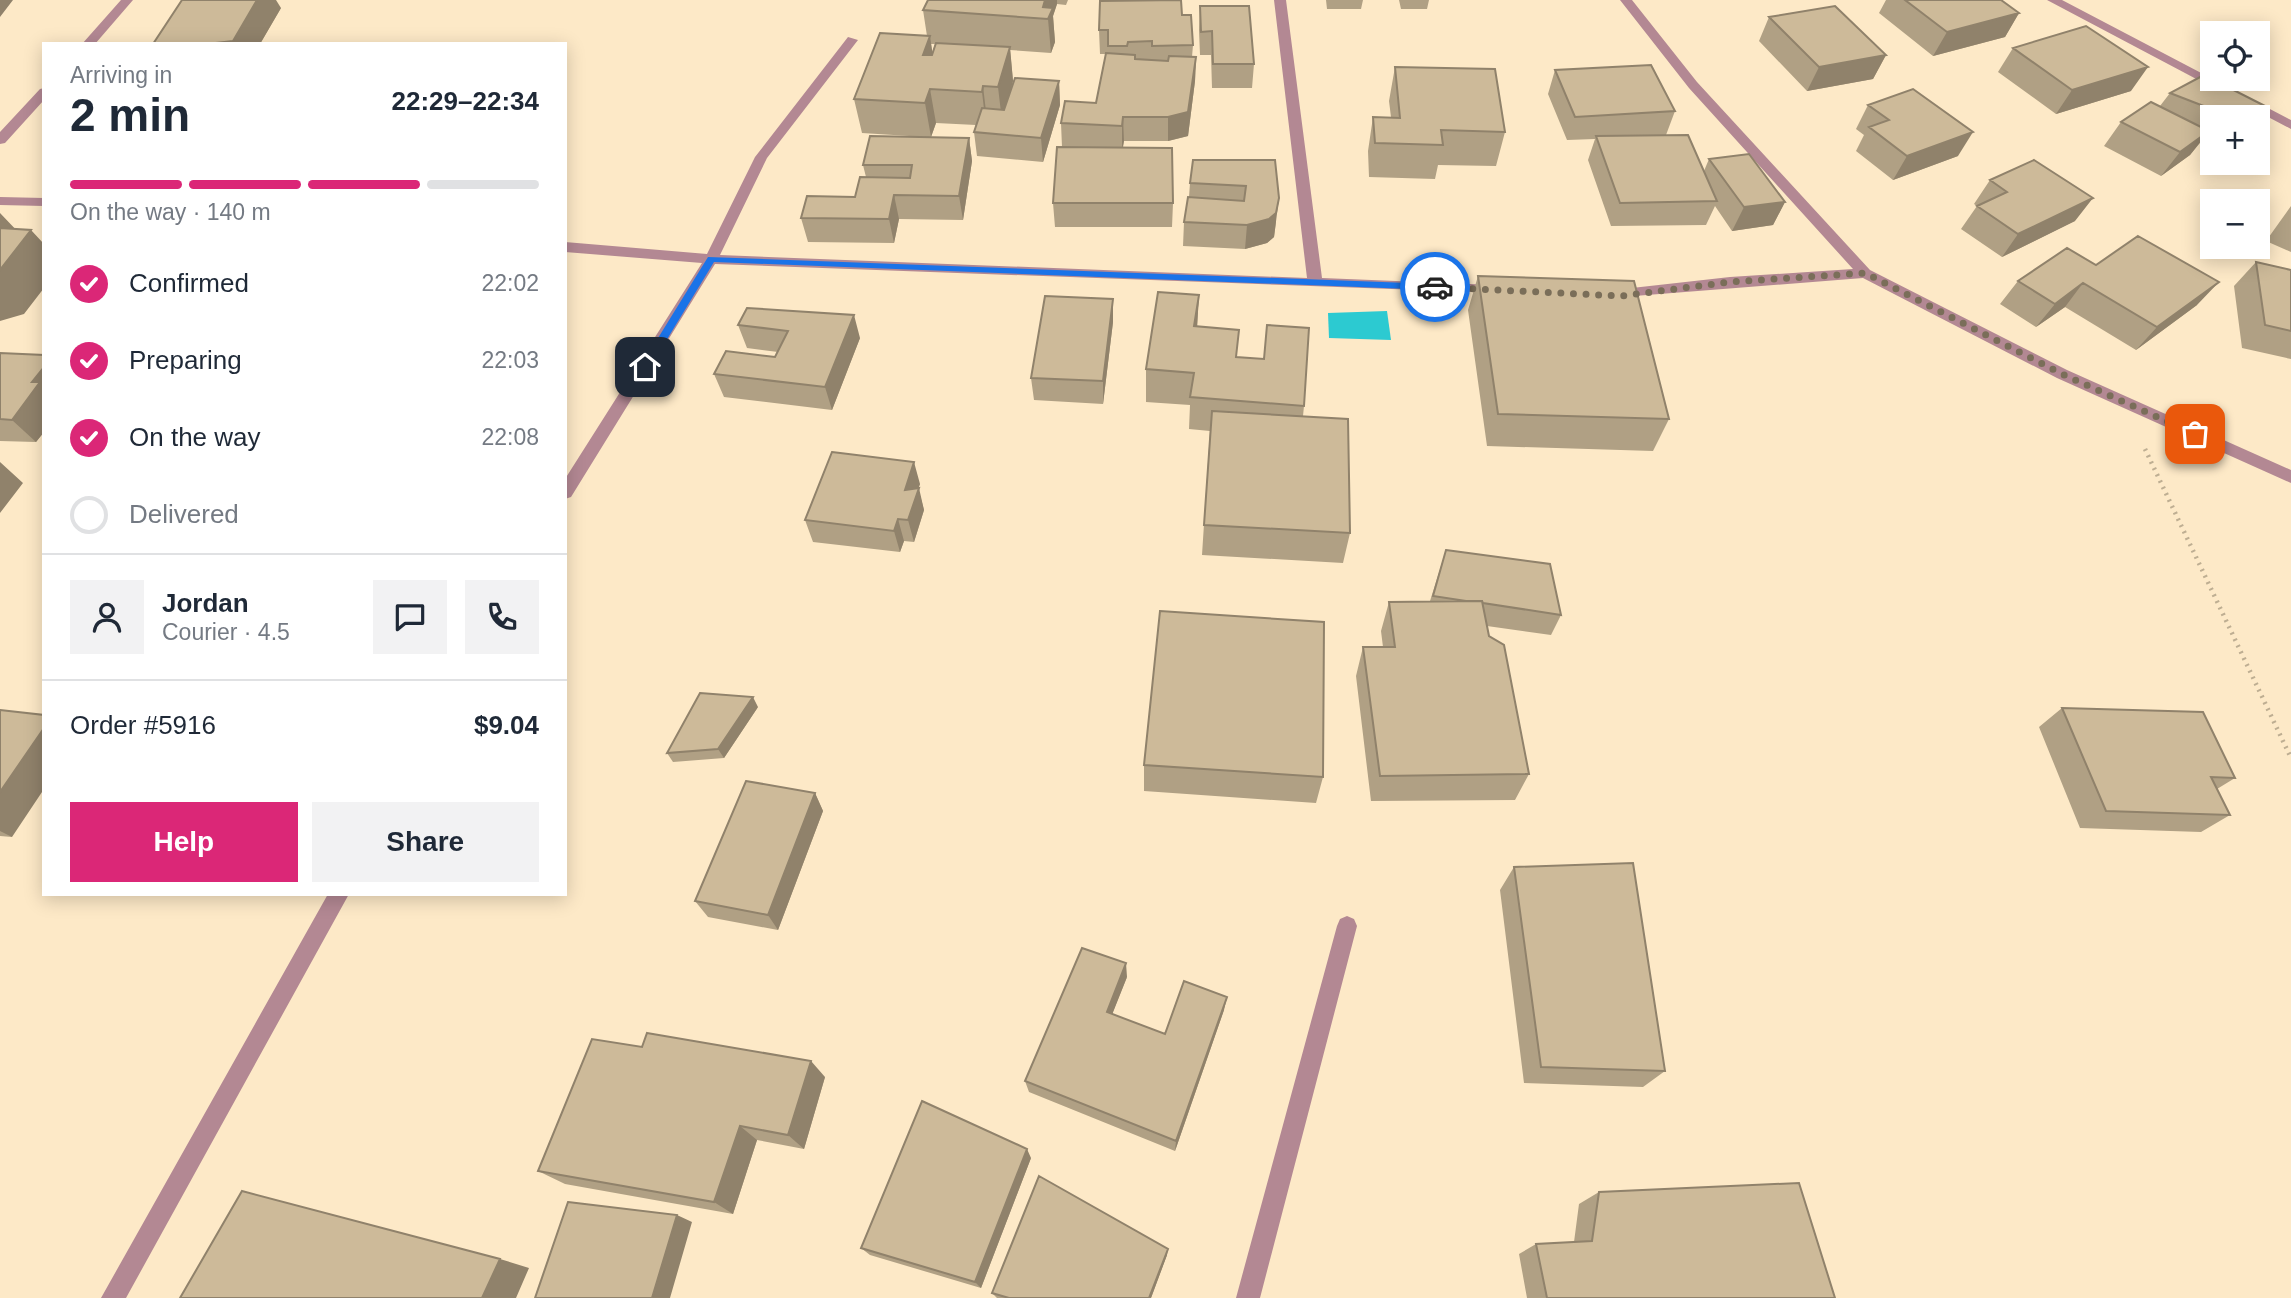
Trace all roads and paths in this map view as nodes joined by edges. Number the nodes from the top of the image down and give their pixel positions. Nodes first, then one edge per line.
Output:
1 (127, 0) edge
2 (1280, 0) edge
3 (1626, 0) edge
4 (2053, 0) edge
5 (852, 40) dead end
6 (90, 42) edge
7 (42, 94) edge
8 (2291, 125) edge
9 (0, 140) edge
10 (0, 201) edge
11 (42, 202) edge
12 (567, 247) edge
13 (711, 259) junction
14 (1865, 273) junction
15 (1315, 282) junction
16 (1510, 290) edge
17 (1593, 294) edge
18 (2122, 401) junction
19 (2291, 477) edge
20 (567, 490) edge
21 (2291, 758) edge
22 (338, 896) edge
23 (1347, 926) dead end
24 (113, 1298) edge
25 (1248, 1298) edge

1 - 6 street
2 - 15 street
3 - 14 street
4 - 8 street
5 - 13 street
7 - 9 street
10 - 11 street
12 - 13 street
13 - 15 street
13 - 20 street
14 - 17 street
14 - 18 street
15 - 16 street
18 - 19 street
18 - 21 path
22 - 24 street
23 - 25 street

